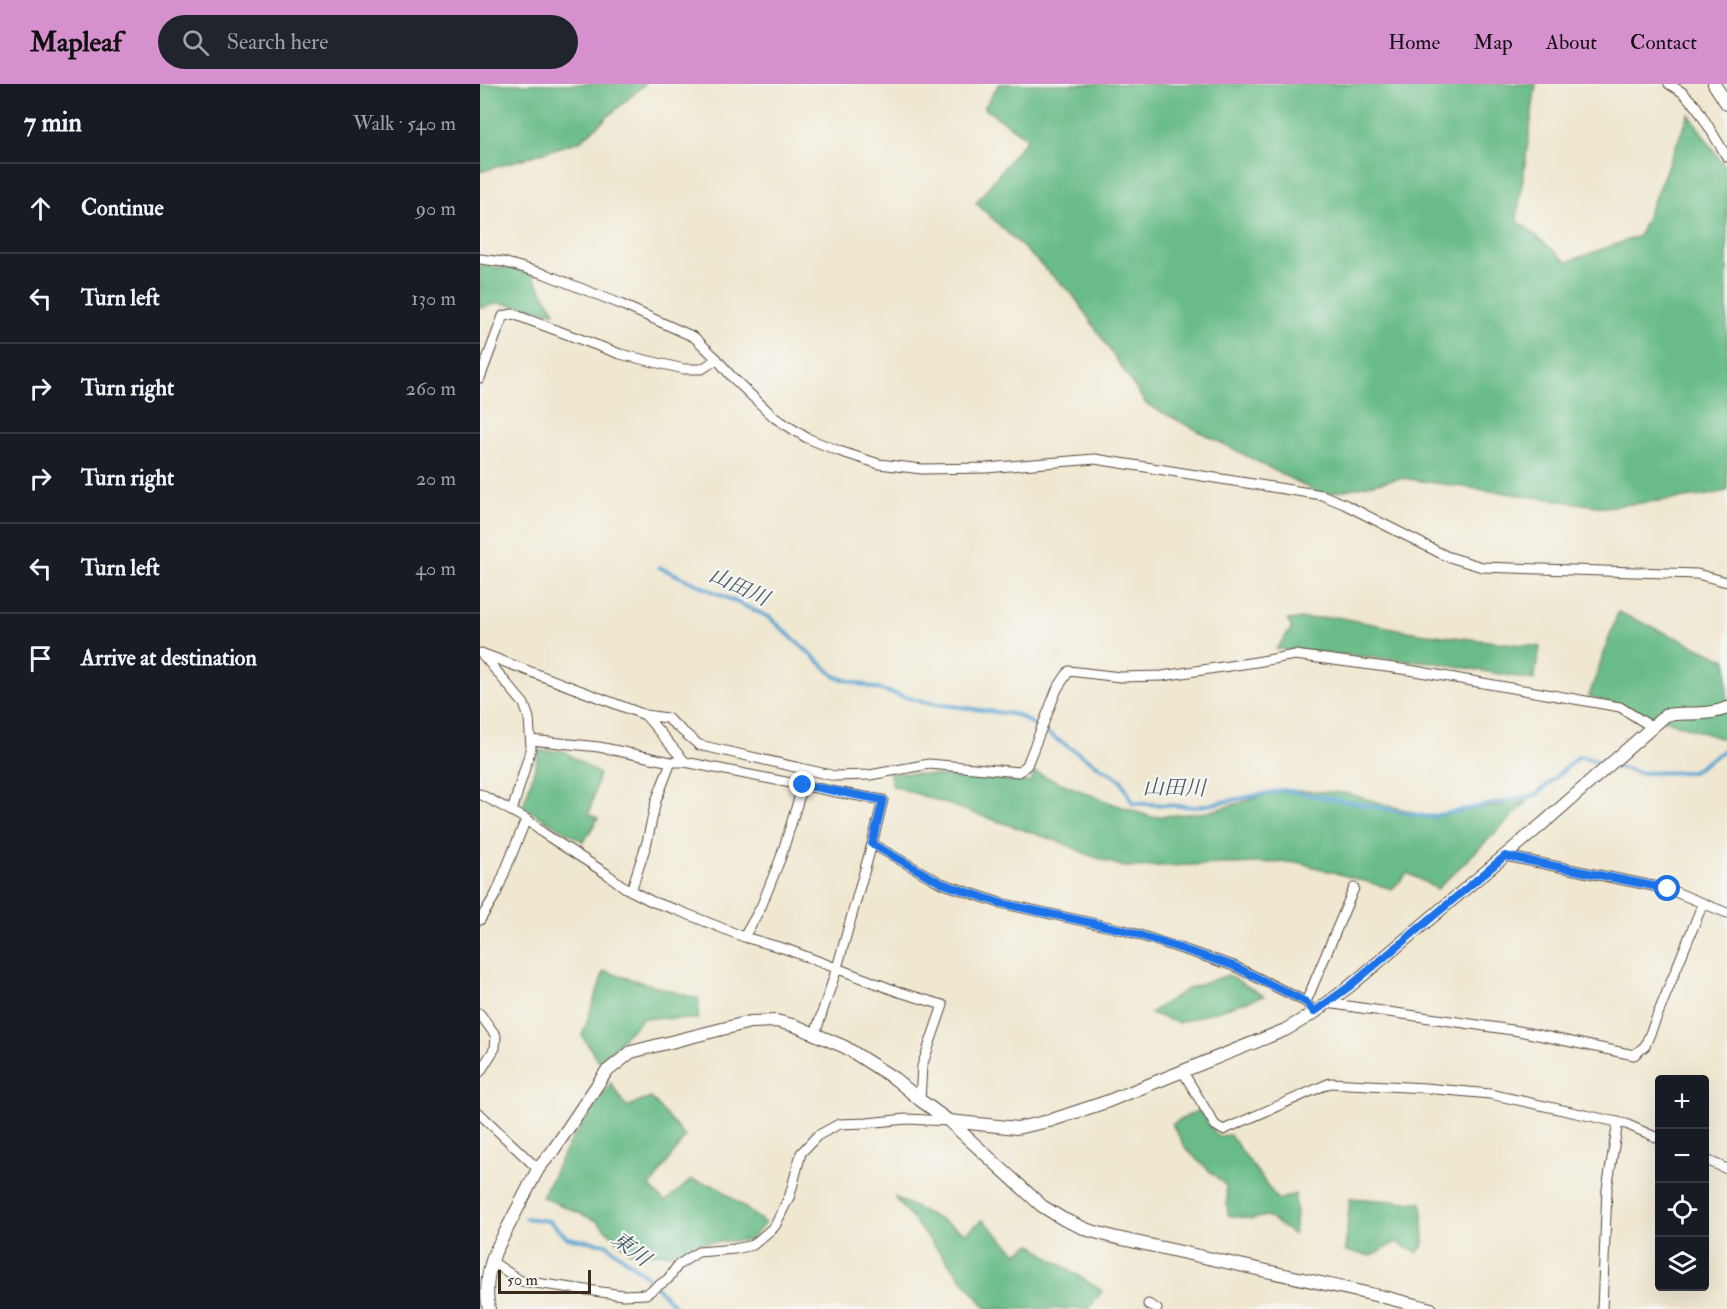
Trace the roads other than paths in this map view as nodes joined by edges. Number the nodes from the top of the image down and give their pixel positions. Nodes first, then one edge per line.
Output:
1 (1670, 84) edge
2 (1714, 84) edge
3 (1727, 104) edge
4 (1727, 157) edge
5 (480, 259) edge
6 (717, 359) junction
7 (480, 376) edge
8 (1727, 582) edge
9 (480, 651) edge
10 (1727, 708) edge
11 (645, 715) junction
12 (1652, 727) junction
13 (531, 741) junction
14 (671, 762) junction
15 (685, 762) junction
16 (803, 785) junction
17 (480, 794) edge
18 (512, 811) junction
19 (526, 819) junction
20 (872, 844) junction
21 (1505, 856) junction
22 (1354, 888) dead end
23 (631, 891) junction
24 (1703, 903) junction
25 (1727, 914) edge
26 (480, 920) edge
27 (744, 937) junction
28 (837, 968) junction
29 (1327, 1003) junction
30 (1310, 1007) junction
31 (480, 1014) edge
32 (815, 1034) junction
33 (480, 1072) edge
34 (1184, 1072) junction
35 (920, 1100) junction
36 (480, 1114) edge
37 (949, 1121) junction
38 (1618, 1122) junction
39 (1655, 1137) edge
40 (1709, 1161) edge
41 (538, 1169) junction
42 (1727, 1169) edge
43 (491, 1261) junction
44 (482, 1283) edge
45 (489, 1309) edge
46 (1431, 1309) edge
47 (1602, 1309) edge

1 - 4 street
2 - 3 street
5 - 6 street
6 - 7 street
6 - 8 street
9 - 11 street
9 - 13 street
10 - 12 street
11 - 12 street
11 - 15 street
12 - 21 street
13 - 14 street
13 - 18 street
14 - 15 street
14 - 23 street
15 - 16 street
16 - 20 street
16 - 27 street
17 - 18 street
18 - 19 street
19 - 23 street
19 - 26 street
20 - 28 street
20 - 30 street
21 - 24 street
21 - 29 street
22 - 30 street
23 - 27 street
24 - 25 street
24 - 29 street
27 - 28 street
28 - 32 street
28 - 35 street
29 - 30 street
30 - 34 street
31 - 33 street
32 - 35 street
32 - 41 street
34 - 37 street
34 - 38 street
35 - 37 street
36 - 41 street
37 - 43 street
37 - 46 street
38 - 39 street
38 - 47 street
40 - 42 street
41 - 43 street
43 - 44 street
44 - 45 street

